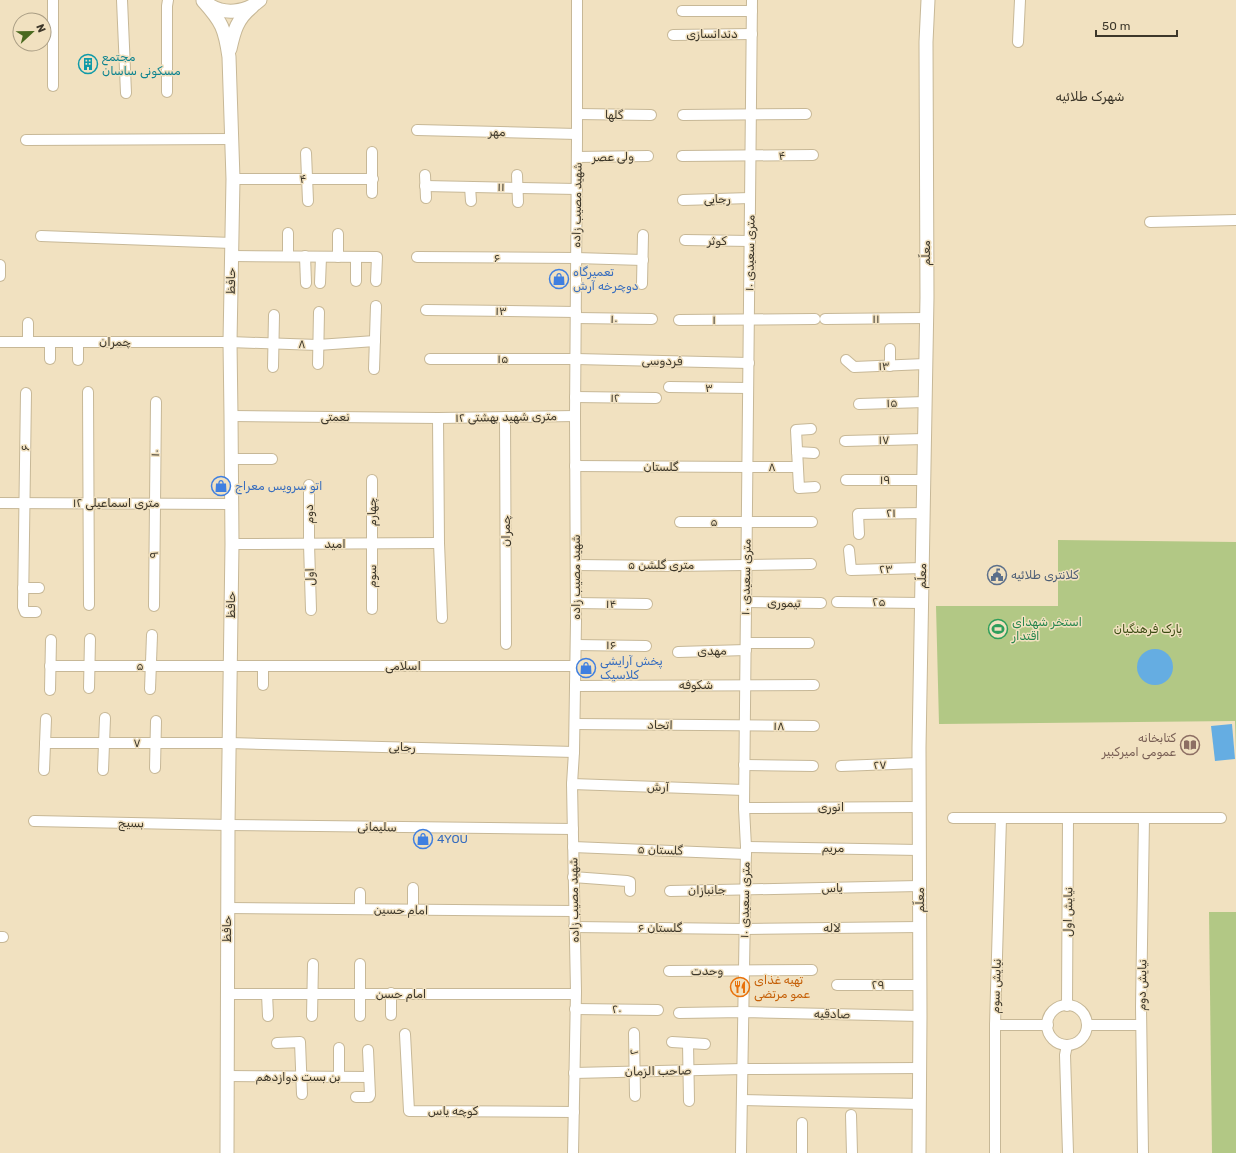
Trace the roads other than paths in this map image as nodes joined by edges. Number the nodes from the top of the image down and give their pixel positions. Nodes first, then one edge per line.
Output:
1 (53, 0) edge
2 (122, 0) edge
3 (168, 0) edge
4 (203, 0) edge
5 (576, 0) edge
6 (752, 0) edge
7 (928, 0) edge
8 (1020, 0) edge
9 (258, 2) edge
10 (682, 11) dead end
11 (752, 11) junction
12 (752, 34) junction
13 (673, 35) dead end
14 (1018, 42) dead end
15 (229, 57) junction
16 (53, 86) dead end
17 (168, 92) dead end
18 (126, 93) dead end
19 (577, 114) junction
20 (751, 114) junction
21 (806, 114) dead end
22 (651, 115) dead end
23 (683, 115) dead end
24 (417, 130) dead end
25 (577, 134) junction
26 (232, 139) junction
27 (26, 140) dead end
28 (372, 152) dead end
29 (306, 153) dead end
30 (813, 155) dead end
31 (648, 156) dead end
32 (682, 156) dead end
33 (751, 156) junction
34 (577, 157) junction
35 (425, 175) dead end
36 (517, 175) dead end
37 (233, 179) junction
38 (307, 179) junction
39 (373, 179) junction
40 (426, 186) junction
41 (470, 187) junction
42 (517, 188) junction
43 (577, 188) junction
44 (372, 193) dead end
45 (426, 198) dead end
46 (750, 198) junction
47 (308, 200) dead end
48 (683, 200) dead end
49 (470, 202) dead end
50 (518, 202) dead end
51 (1236, 220) edge
52 (1150, 222) dead end
53 (288, 233) dead end
54 (338, 234) dead end
55 (643, 235) dead end
56 (41, 236) dead end
57 (685, 240) dead end
58 (750, 241) junction
59 (232, 242) junction
60 (232, 256) junction
61 (288, 256) junction
62 (305, 256) junction
63 (321, 257) junction
64 (338, 257) junction
65 (356, 257) junction
66 (417, 258) dead end
67 (576, 258) junction
68 (643, 260) junction
69 (0, 265) edge
70 (0, 276) edge
71 (356, 281) dead end
72 (376, 281) dead end
73 (306, 282) dead end
74 (320, 283) dead end
75 (642, 284) dead end
76 (376, 306) dead end
77 (426, 310) dead end
78 (319, 312) dead end
79 (274, 315) dead end
80 (576, 315) junction
81 (926, 318) junction
82 (652, 319) dead end
83 (679, 320) dead end
84 (749, 320) junction
85 (28, 323) dead end
86 (375, 341) junction
87 (0, 342) edge
88 (28, 342) junction
89 (50, 342) junction
90 (78, 342) junction
91 (230, 342) junction
92 (274, 344) junction
93 (318, 345) junction
94 (890, 349) dead end
95 (50, 359) dead end
96 (430, 359) dead end
97 (576, 359) junction
98 (78, 360) dead end
99 (846, 360) dead end
100 (748, 363) junction
101 (318, 364) dead end
102 (925, 364) junction
103 (890, 366) junction
104 (273, 367) dead end
105 (374, 369) dead end
106 (669, 387) dead end
107 (748, 388) junction
108 (88, 392) dead end
109 (26, 393) dead end
110 (575, 397) junction
111 (656, 398) dead end
112 (156, 402) dead end
113 (925, 402) junction
114 (859, 404) dead end
115 (231, 416) junction
116 (575, 416) junction
117 (505, 417) junction
118 (438, 418) junction
119 (811, 430) dead end
120 (924, 439) junction
121 (845, 441) dead end
122 (797, 452) junction
123 (814, 453) dead end
124 (231, 459) junction
125 (272, 459) dead end
126 (575, 466) junction
127 (747, 467) junction
128 (797, 467) junction
129 (372, 480) dead end
130 (846, 480) dead end
131 (924, 480) junction
132 (309, 485) dead end
133 (815, 487) dead end
134 (0, 503) edge
135 (24, 503) junction
136 (88, 503) junction
137 (155, 504) junction
138 (231, 504) junction
139 (923, 513) junction
140 (680, 522) dead end
141 (747, 522) junction
142 (812, 522) dead end
143 (859, 534) dead end
144 (439, 543) junction
145 (232, 544) junction
146 (309, 544) junction
147 (372, 544) junction
148 (849, 550) dead end
149 (811, 564) dead end
150 (576, 565) junction
151 (746, 565) junction
152 (922, 568) junction
153 (24, 588) junction
154 (39, 588) dead end
155 (746, 602) junction
156 (837, 602) dead end
157 (576, 603) junction
158 (821, 603) dead end
159 (921, 603) junction
160 (647, 604) dead end
161 (89, 605) dead end
162 (154, 606) dead end
163 (372, 609) dead end
164 (311, 610) dead end
165 (36, 612) dead end
166 (442, 618) dead end
167 (152, 635) dead end
168 (90, 639) dead end
169 (51, 640) dead end
170 (809, 643) dead end
171 (506, 644) dead end
172 (576, 646) junction
173 (646, 646) dead end
174 (746, 647) junction
175 (678, 652) dead end
176 (50, 666) junction
177 (89, 666) junction
178 (151, 666) junction
179 (230, 666) junction
180 (263, 666) junction
181 (575, 666) junction
182 (262, 685) dead end
183 (745, 685) junction
184 (575, 686) junction
185 (814, 686) dead end
186 (89, 688) dead end
187 (150, 689) dead end
188 (50, 690) dead end
189 (105, 718) dead end
190 (46, 719) dead end
191 (156, 721) dead end
192 (575, 724) junction
193 (745, 726) junction
194 (814, 726) dead end
195 (45, 743) junction
196 (104, 743) junction
197 (156, 743) junction
198 (230, 743) junction
199 (574, 752) junction
200 (919, 763) junction
201 (744, 764) junction
202 (812, 766) dead end
203 (841, 766) dead end
204 (155, 768) dead end
205 (44, 770) dead end
206 (103, 770) dead end
207 (572, 784) junction
208 (744, 790) junction
209 (919, 807) junction
210 (744, 808) junction
211 (953, 818) dead end
212 (1001, 818) junction
213 (1068, 818) junction
214 (1144, 818) junction
215 (1221, 818) dead end
216 (34, 821) dead end
217 (228, 825) junction
218 (573, 829) junction
219 (574, 847) junction
220 (746, 850) junction
221 (919, 850) junction
222 (573, 877) junction
223 (919, 886) junction
224 (413, 888) dead end
225 (745, 890) junction
226 (630, 891) dead end
227 (670, 891) dead end
228 (360, 893) dead end
229 (228, 908) junction
230 (360, 909) junction
231 (413, 910) junction
232 (574, 910) junction
233 (574, 927) junction
234 (920, 927) junction
235 (745, 928) junction
236 (314, 964) dead end
237 (360, 964) dead end
238 (744, 970) junction
239 (812, 970) dead end
240 (669, 971) dead end
241 (837, 984) dead end
242 (920, 985) junction
243 (227, 994) junction
244 (268, 994) junction
245 (313, 994) junction
246 (359, 994) junction
247 (391, 994) junction
248 (576, 994) junction
249 (1067, 1006) junction
250 (575, 1009) junction
251 (658, 1010) dead end
252 (679, 1012) dead end
253 (744, 1012) junction
254 (391, 1015) dead end
255 (268, 1016) dead end
256 (312, 1016) dead end
257 (360, 1016) dead end
258 (920, 1016) junction
259 (995, 1025) junction
260 (1048, 1025) junction
261 (1087, 1025) junction
262 (1141, 1025) junction
263 (634, 1033) dead end
264 (405, 1034) dead end
265 (672, 1042) dead end
266 (277, 1043) dead end
267 (688, 1043) junction
268 (705, 1044) dead end
269 (1067, 1045) junction
270 (339, 1048) dead end
271 (368, 1050) dead end
272 (920, 1068) junction
273 (743, 1069) junction
274 (688, 1070) junction
275 (634, 1072) junction
276 (574, 1073) junction
277 (227, 1076) junction
278 (302, 1077) junction
279 (339, 1077) junction
280 (369, 1077) junction
281 (302, 1094) dead end
282 (635, 1096) dead end
283 (356, 1098) dead end
284 (742, 1100) junction
285 (689, 1101) dead end
286 (920, 1104) junction
287 (574, 1112) junction
288 (851, 1115) dead end
289 (802, 1123) dead end
290 (227, 1153) edge
291 (573, 1153) edge
292 (578, 1153) edge
293 (742, 1153) edge
294 (802, 1153) edge
295 (852, 1153) edge
296 (919, 1153) edge
297 (995, 1153) edge
298 (1068, 1153) edge
299 (1143, 1153) edge

1 - 16 street
2 - 18 street
3 - 17 street
4 - 9 street
4 - 15 street, حافظ
5 - 19 street, شهید مصیب زاده
6 - 11 street, ۱۰ متری سعیدی
7 - 81 street, معلّم
8 - 14 street
9 - 15 street, حافظ
10 - 11 street
11 - 12 street, ۱۰ متری سعیدی
12 - 13 street, دندانسازی
12 - 20 street, ۱۰ متری سعیدی
15 - 26 street, حافظ
19 - 22 street, گلها
19 - 25 street, شهید مصیب زاده
20 - 21 street
20 - 23 street
20 - 33 street, ۱۰ متری سعیدی
24 - 25 street, مهر
25 - 34 street, شهید مصیب زاده
26 - 27 street
26 - 37 street, حافظ
28 - 39 street
29 - 38 street
30 - 33 street, ۴
31 - 34 street, ولی عصر
32 - 33 street
33 - 46 street, ۱۰ متری سعیدی
34 - 43 street, شهید مصیب زاده
35 - 40 street
36 - 42 street
37 - 38 street, ۴
37 - 59 street, حافظ
38 - 39 street, ۴
38 - 47 street
39 - 44 street
40 - 41 street, ۱۱
40 - 45 street
41 - 42 street, ۱۱
41 - 49 street
42 - 43 street, ۱۱
42 - 50 street
43 - 67 street, شهید مصیب زاده
46 - 48 street, رجایی
46 - 58 street, ۱۰ متری سعیدی
51 - 52 street
53 - 61 street
54 - 64 street
55 - 68 street
56 - 59 street
57 - 58 street, کوثر
58 - 84 street, ۱۰ متری سعیدی
59 - 60 street, حافظ
60 - 61 street
60 - 91 street, حافظ
61 - 62 street
62 - 63 street
62 - 73 street
63 - 64 street
63 - 74 street
64 - 65 street
65 - 71 street
65 - 72 street
66 - 67 street, ۶
67 - 68 street
67 - 80 street, شهید مصیب زاده
68 - 75 street
69 - 70 street
76 - 86 street
77 - 80 street, ۱۳
78 - 93 street
79 - 92 street
80 - 82 street, ۱۰
80 - 97 street, شهید مصیب زاده
81 - 84 street, ۱۱
81 - 102 street, معلّم
83 - 84 street, ۱
84 - 100 street, ۱۰ متری سعیدی
85 - 88 street
86 - 93 street, ۸
86 - 105 street
87 - 88 street, چمران
88 - 89 street, چمران
89 - 90 street, چمران
89 - 95 street
90 - 91 street, چمران
90 - 98 street
91 - 92 street, ۸
91 - 115 street, حافظ
92 - 93 street, ۸
92 - 104 street
93 - 101 street
94 - 103 street
96 - 97 street, ۱۵
97 - 100 street, فردوسی
97 - 110 street, شهید مصیب زاده
99 - 103 street, ۱۳
100 - 107 street, ۱۰ متری سعیدی
102 - 103 street, ۱۳
102 - 113 street, معلّم
106 - 107 street, ۳
107 - 127 street, ۱۰ متری سعیدی
108 - 136 street
109 - 135 street, ۶
110 - 111 street, ۱۲
110 - 116 street, شهید مصیب زاده
112 - 137 street, ۱۰
113 - 114 street, ۱۵
113 - 120 street, معلّم
115 - 118 street, نعمتی
115 - 124 street, حافظ
116 - 117 street, ۱۲ متری شهید بهشتی
116 - 126 street, شهید مصیب زاده
117 - 118 street, ۱۲ متری شهید بهشتی
117 - 171 street, چمران
118 - 144 street
119 - 122 street
120 - 121 street, ۱۷
120 - 131 street, معلّم
122 - 123 street
122 - 128 street
124 - 125 street
124 - 138 street, حافظ
126 - 127 street, گلستان
126 - 150 street, شهید مصیب زاده
127 - 128 street, ۸
127 - 141 street, ۱۰ متری سعیدی
128 - 133 street
129 - 147 street, چهارم
130 - 131 street, ۱۹
131 - 139 street, معلّم
132 - 146 street, دوم
134 - 135 street, ۱۲ متری اسماعیلی
135 - 136 street, ۱۲ متری اسماعیلی
135 - 153 street
136 - 137 street, ۱۲ متری اسماعیلی
136 - 161 street
137 - 138 street, ۱۲ متری اسماعیلی
137 - 162 street, ۹
138 - 145 street, حافظ
139 - 143 street, ۲۱
139 - 152 street, معلّم
140 - 141 street, ۵
141 - 142 street
141 - 151 street, ۱۰ متری سعیدی
144 - 147 street, امید
144 - 166 street
145 - 146 street, امید
145 - 179 street, حافظ
146 - 147 street, امید
146 - 164 street, اول
147 - 163 street, سوم
148 - 152 street, ۲۳
149 - 151 street
150 - 151 street, ۵ متری گلشن
150 - 157 street, شهید مصیب زاده
151 - 155 street, ۱۰ متری سعیدی
152 - 159 street, معلّم
153 - 154 street
153 - 165 street
155 - 158 street, تیموری
155 - 174 street, ۱۰ متری سعیدی
156 - 159 street, ۲۵
157 - 160 street, ۱۴
157 - 172 street, شهید مصیب زاده
159 - 200 street, معلّم
167 - 178 street
168 - 177 street
169 - 176 street
170 - 174 street
172 - 173 street, ۱۶
172 - 181 street, شهید مصیب زاده
174 - 175 street, مهدی
174 - 183 street, ۱۰ متری سعیدی
176 - 177 street, ۵
176 - 188 street
177 - 178 street, ۵
177 - 186 street
178 - 179 street, ۵
178 - 187 street
179 - 180 street, اسلامی
179 - 198 street, حافظ
180 - 181 street, اسلامی
180 - 182 street
181 - 184 street, شهید مصیب زاده
183 - 184 street, شکوفه
183 - 185 street
183 - 193 street, ۱۰ متری سعیدی
184 - 192 street, شهید مصیب زاده
189 - 196 street
190 - 195 street
191 - 197 street
192 - 193 street, اتحاد
192 - 199 street, شهید مصیب زاده
193 - 194 street, ۱۸
193 - 201 street, ۱۰ متری سعیدی
195 - 196 street, ۷
195 - 205 street
196 - 197 street, ۷
196 - 206 street
197 - 198 street, ۷
197 - 204 street
198 - 199 street, رجایی
198 - 217 street, حافظ
199 - 207 street, شهید مصیب زاده
200 - 203 street, ۲۷
200 - 209 street, معلّم
201 - 202 street
201 - 208 street, ۱۰ متری سعیدی
207 - 208 street, آرش
207 - 218 street, شهید مصیب زاده
208 - 210 street, ۱۰ متری سعیدی
209 - 210 street, انوری
209 - 221 street, معلّم
210 - 220 street, ۱۰ متری سعیدی
211 - 212 street
212 - 213 street
212 - 259 street, نیایش سوم
213 - 214 street
213 - 249 street, نیایش اول
214 - 215 street
214 - 262 street, نیایش دوم
216 - 217 street, بسیج
217 - 218 street, سلیمانی
217 - 229 street, حافظ
218 - 219 street, شهید مصیب زاده
219 - 220 street, گلستان ۵
219 - 222 street, شهید مصیب زاده
220 - 221 street, مریم
220 - 225 street, ۱۰ متری سعیدی
221 - 223 street, معلّم
222 - 226 street
222 - 232 street, شهید مصیب زاده
223 - 225 street, یاس
223 - 234 street, معلّم
224 - 231 street
225 - 227 street, جانبازان
225 - 235 street, ۱۰ متری سعیدی
228 - 230 street
229 - 230 street, امام حسین
229 - 243 street, حافظ
230 - 231 street, امام حسین
231 - 232 street, امام حسین
232 - 233 street, شهید مصیب زاده
233 - 235 street, گلستان ۶
233 - 248 street, شهید مصیب زاده
234 - 235 street, لاله
234 - 242 street, معلّم
235 - 238 street, ۱۰ متری سعیدی
236 - 245 street
237 - 246 street
238 - 239 street, وحدت
238 - 240 street, وحدت
238 - 253 street, ۱۰ متری سعیدی
241 - 242 street, ۲۹
242 - 258 street, معلّم
243 - 244 street, امام حسن
243 - 277 street, حافظ
244 - 245 street, امام حسن
244 - 255 street
245 - 246 street, امام حسن
245 - 256 street
246 - 247 street, امام حسن
246 - 257 street
247 - 248 street, امام حسن
247 - 254 street
248 - 250 street, شهید مصیب زاده
249 - 260 street
249 - 261 street
250 - 251 street, ۲۰
250 - 276 street, شهید مصیب زاده
252 - 253 street, صادقیه
253 - 258 street, صادقیه
253 - 273 street, ۱۰ متری سعیدی
258 - 272 street, معلّم
259 - 260 street
259 - 297 street, نیایش سوم
260 - 269 street
261 - 262 street
261 - 269 street
262 - 299 street, نیایش دوم
263 - 275 street, ۲
264 - 287 street, کوچه یاس
265 - 267 street
266 - 278 street
267 - 268 street
267 - 274 street
269 - 298 street
270 - 279 street
271 - 280 street
272 - 273 street, صاحب الزمان
272 - 286 street, معلّم
273 - 274 street, صاحب الزمان
273 - 284 street, ۱۰ متری سعیدی
274 - 275 street, صاحب الزمان
274 - 285 street
275 - 276 street, صاحب الزمان
275 - 282 street
276 - 287 street, شهید مصیب زاده
277 - 278 street, بن بست دوازدهم
277 - 290 street, حافظ
278 - 279 street, بن بست دوازدهم
278 - 281 street
279 - 280 street, بن بست دوازدهم
280 - 283 street
284 - 286 street
284 - 293 street, ۱۰ متری سعیدی
286 - 296 street, معلّم
287 - 291 street, شهید مصیب زاده
288 - 295 street
289 - 294 street
291 - 292 street

